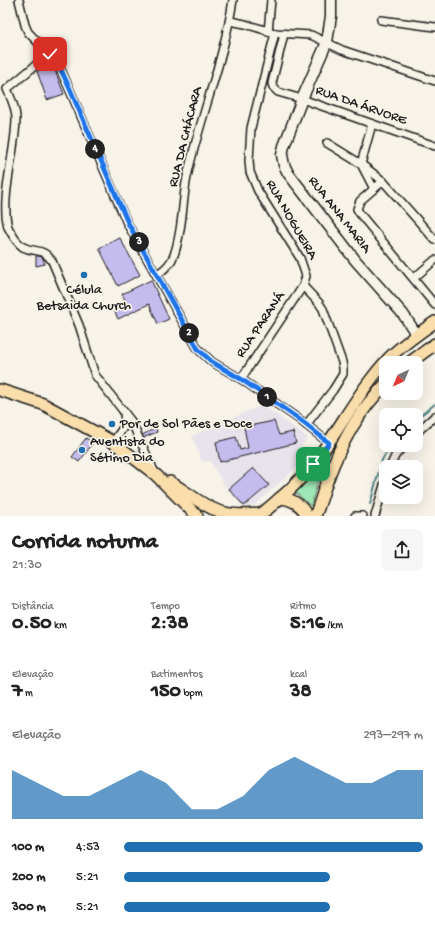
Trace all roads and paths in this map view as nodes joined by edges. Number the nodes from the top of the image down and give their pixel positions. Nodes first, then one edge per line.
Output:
1 (19, 0) edge
2 (233, 0) edge
3 (271, 0) edge
4 (331, 0) edge
5 (381, 20) dead end
6 (230, 21) junction
7 (435, 27) edge
8 (272, 32) junction
9 (284, 34) junction
10 (327, 42) junction
11 (50, 54) junction
12 (435, 81) edge
13 (302, 99) junction
14 (372, 124) junction
15 (327, 143) dead end
16 (435, 146) edge
17 (361, 164) junction
18 (383, 181) junction
19 (374, 189) junction
20 (435, 240) edge
21 (435, 260) edge
22 (157, 275) junction
23 (414, 278) junction
24 (303, 286) junction
25 (435, 305) edge
26 (435, 322) edge
27 (417, 335) junction
28 (435, 344) edge
29 (419, 356) edge
30 (241, 379) junction
31 (0, 390) edge
32 (379, 392) edge
33 (124, 412) junction
34 (435, 416) edge
35 (306, 425) junction
36 (423, 427) edge
37 (120, 433) junction
38 (113, 442) junction
39 (142, 442) junction
40 (329, 443) junction
41 (133, 456) junction
42 (155, 474) junction
43 (281, 498) junction
44 (379, 502) edge
45 (260, 515) edge
46 (197, 516) edge
47 (307, 516) edge
48 (315, 516) edge
49 (355, 516) edge
50 (363, 516) edge
51 (375, 516) edge

1 - 11 street
2 - 6 street, RUA DA CHÁCARA
3 - 8 street, RUA NOGUEIRA
4 - 10 street, RUA ANA MARIA
5 - 7 street
6 - 8 street
6 - 22 street, RUA DA CHÁCARA
8 - 9 street
8 - 24 street, RUA NOGUEIRA
9 - 10 street
9 - 13 street, RUA DA ÁRVORE
10 - 12 street
10 - 13 street, RUA ANA MARIA
11 - 22 street
11 - 33 street
13 - 14 street, RUA DA ÁRVORE
13 - 27 street, RUA ANA MARIA
14 - 16 street, RUA DA ÁRVORE
14 - 17 street
15 - 17 street
17 - 18 street
17 - 19 street
18 - 19 street
18 - 20 street
19 - 23 street
21 - 23 street
22 - 30 street
23 - 25 street
24 - 30 street, RUA PARANÁ
24 - 35 street
26 - 27 main road
27 - 40 main road
28 - 29 main road
30 - 35 street
31 - 38 main road
32 - 48 main road
33 - 37 street
33 - 39 street
34 - 36 street
35 - 40 street
37 - 38 street
37 - 39 street
38 - 41 main road
39 - 41 street
39 - 42 street
40 - 43 main road
41 - 42 main road
42 - 45 main road
42 - 46 main road
43 - 45 main road
43 - 47 main road
44 - 51 street
49 - 50 street

